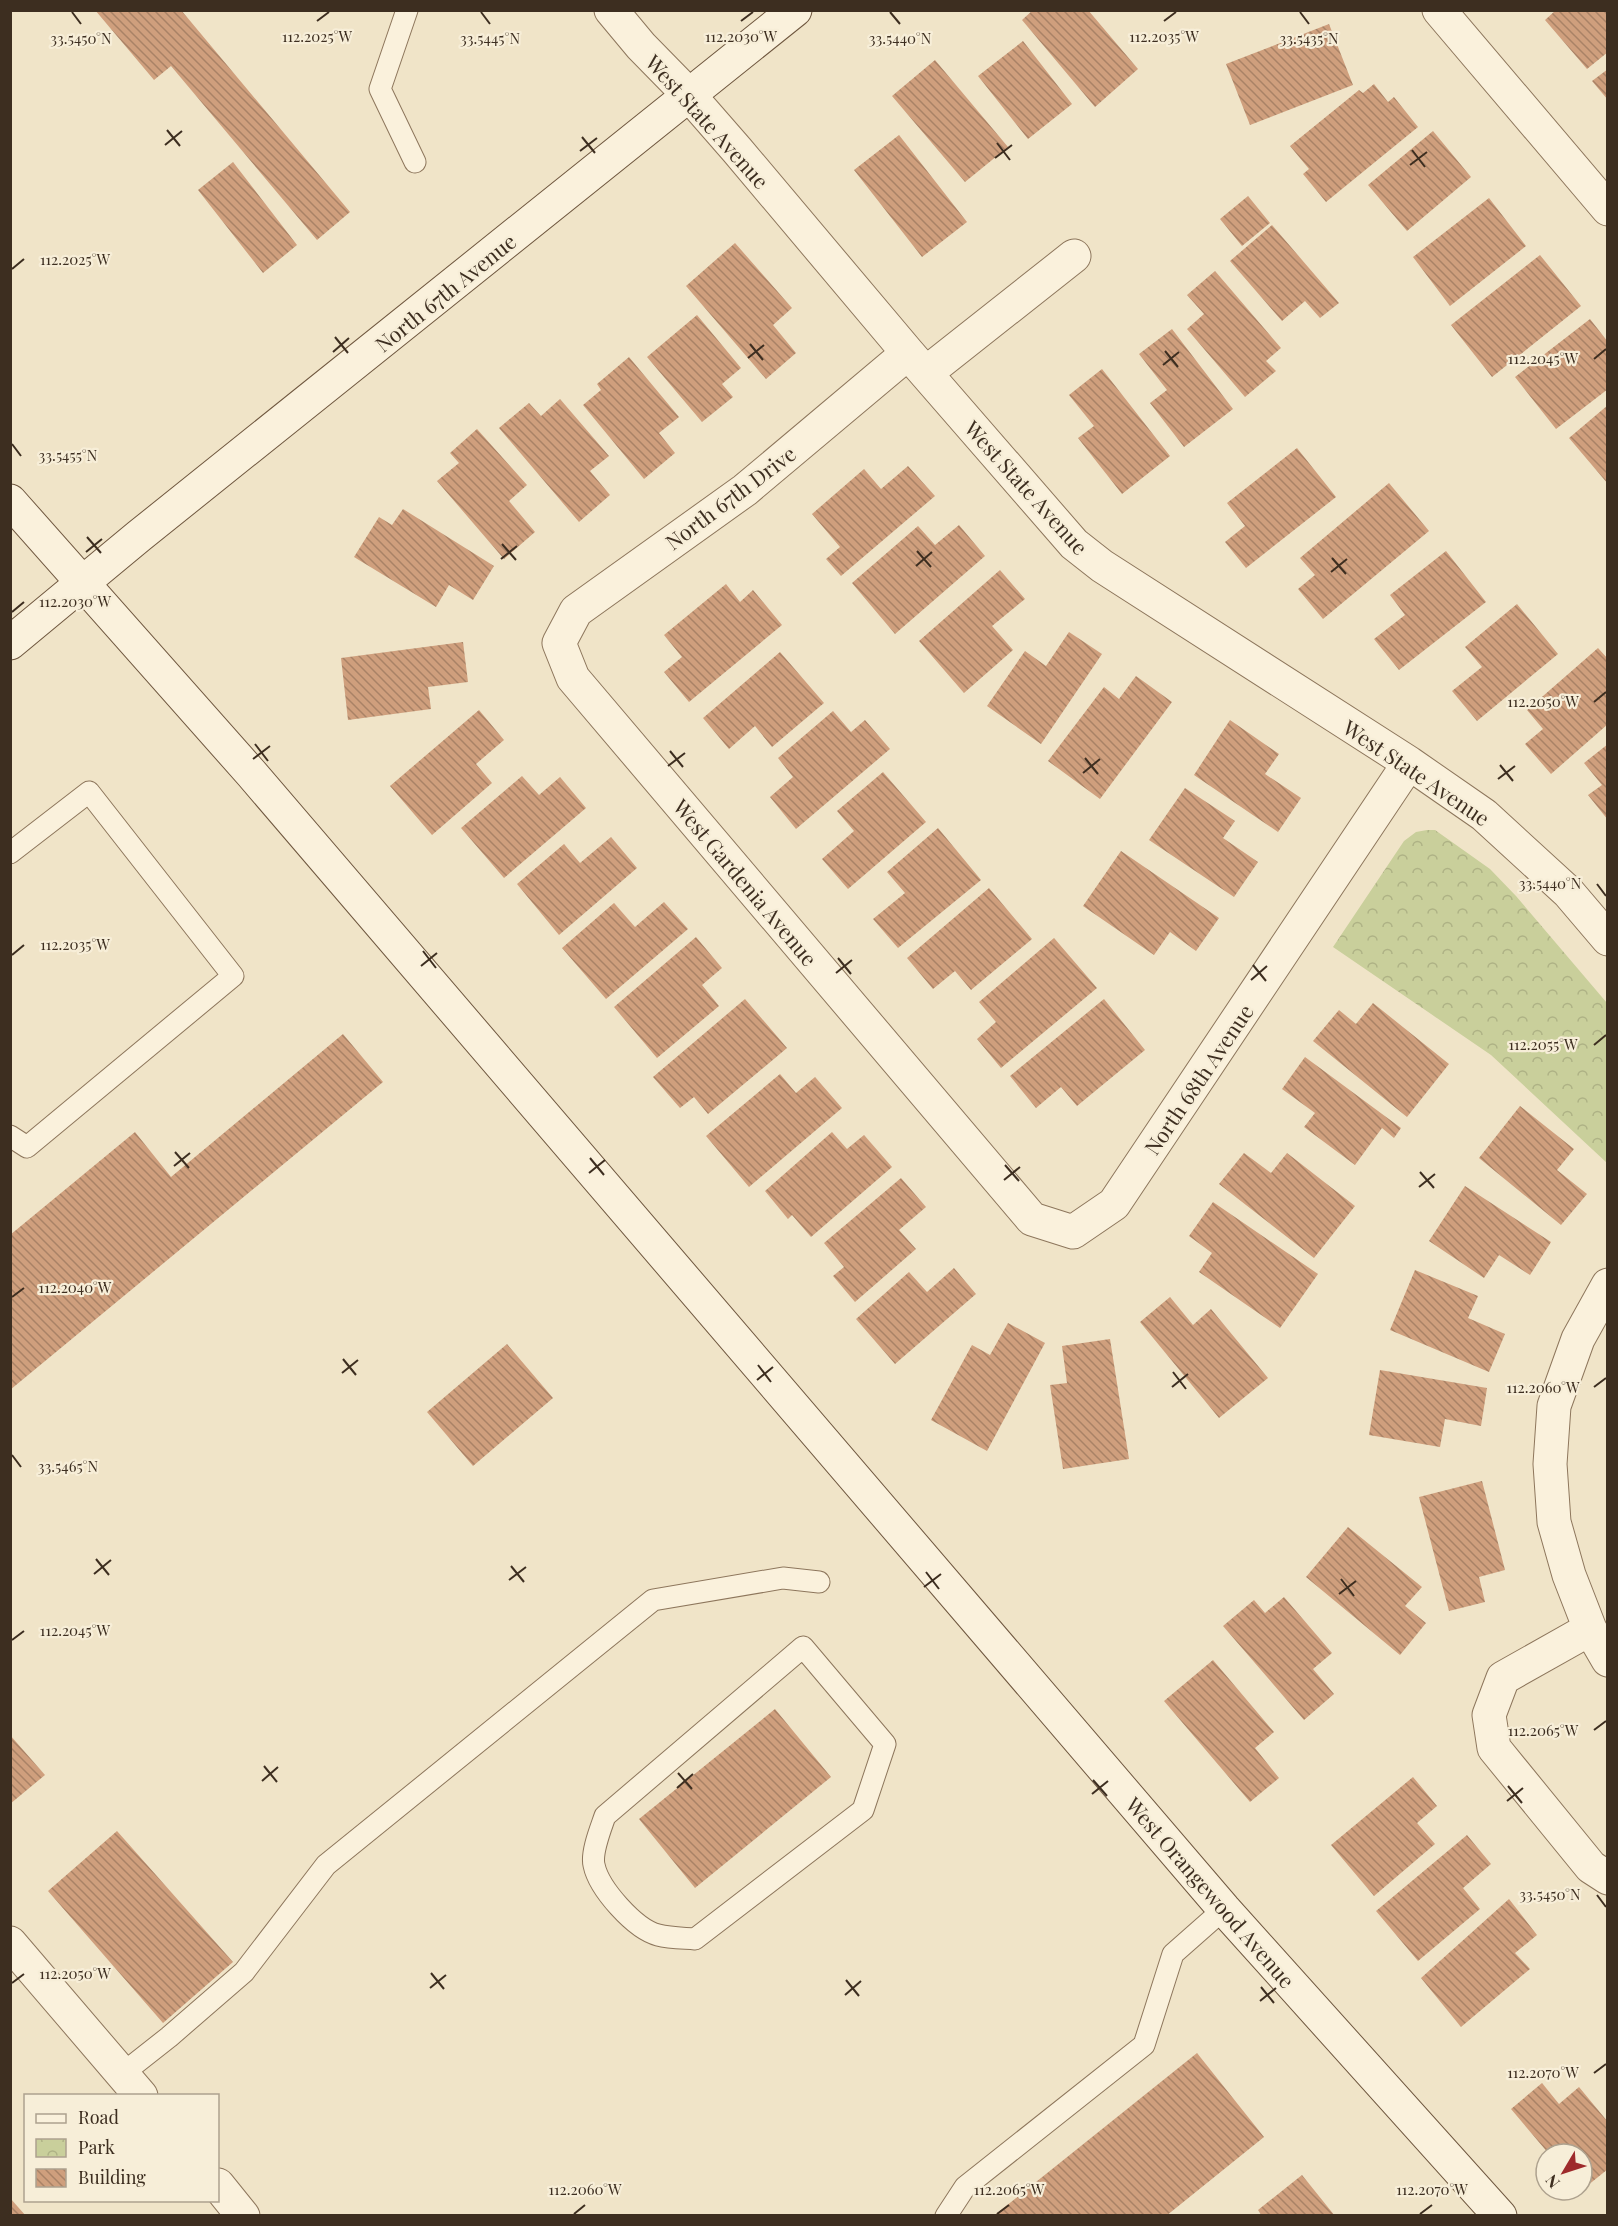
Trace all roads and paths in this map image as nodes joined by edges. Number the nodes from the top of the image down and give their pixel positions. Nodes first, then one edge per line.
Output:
1 (407, 10) edge
2 (611, 10) edge
3 (795, 10) edge
4 (1439, 10) edge
5 (689, 95) junction
6 (416, 162) dead end
7 (1608, 210) edge
8 (1074, 256) dead end
9 (917, 363) junction
10 (10, 501) edge
11 (81, 584) junction
12 (10, 643) edge
13 (559, 643) joint
14 (1409, 764) junction
15 (10, 853) edge
16 (1608, 939) edge
17 (10, 1136) edge
18 (1073, 1232) joint
19 (1608, 1285) edge
20 (819, 1582) dead end
21 (1590, 1629) junction
22 (803, 1647) joint
23 (1608, 1660) edge
24 (1608, 1878) edge
25 (1224, 1909) junction
26 (10, 1943) edge
27 (131, 2085) edge
28 (219, 2186) edge
29 (243, 2216) edge
30 (946, 2216) edge
31 (1500, 2216) edge

1 - 6 lane
2 - 5 street, West State Avenue
3 - 5 street, North 67th Avenue
4 - 7 street
5 - 9 street, West State Avenue
5 - 11 street, North 67th Avenue
8 - 9 street, North 67th Drive
9 - 13 street, North 67th Drive
9 - 14 street, West State Avenue
10 - 11 street, West Orangewood Avenue
11 - 12 street, North 67th Avenue
11 - 25 street, West Orangewood Avenue
13 - 18 street, West Gardenia Avenue
14 - 16 street, West State Avenue
14 - 18 street, North 68th Avenue
15 - 17 lane
19 - 21 street
20 - 27 lane
21 - 23 street
21 - 24 street
22 - 22 lane
25 - 30 lane
25 - 31 street, West Orangewood Avenue
26 - 27 street
28 - 29 street

